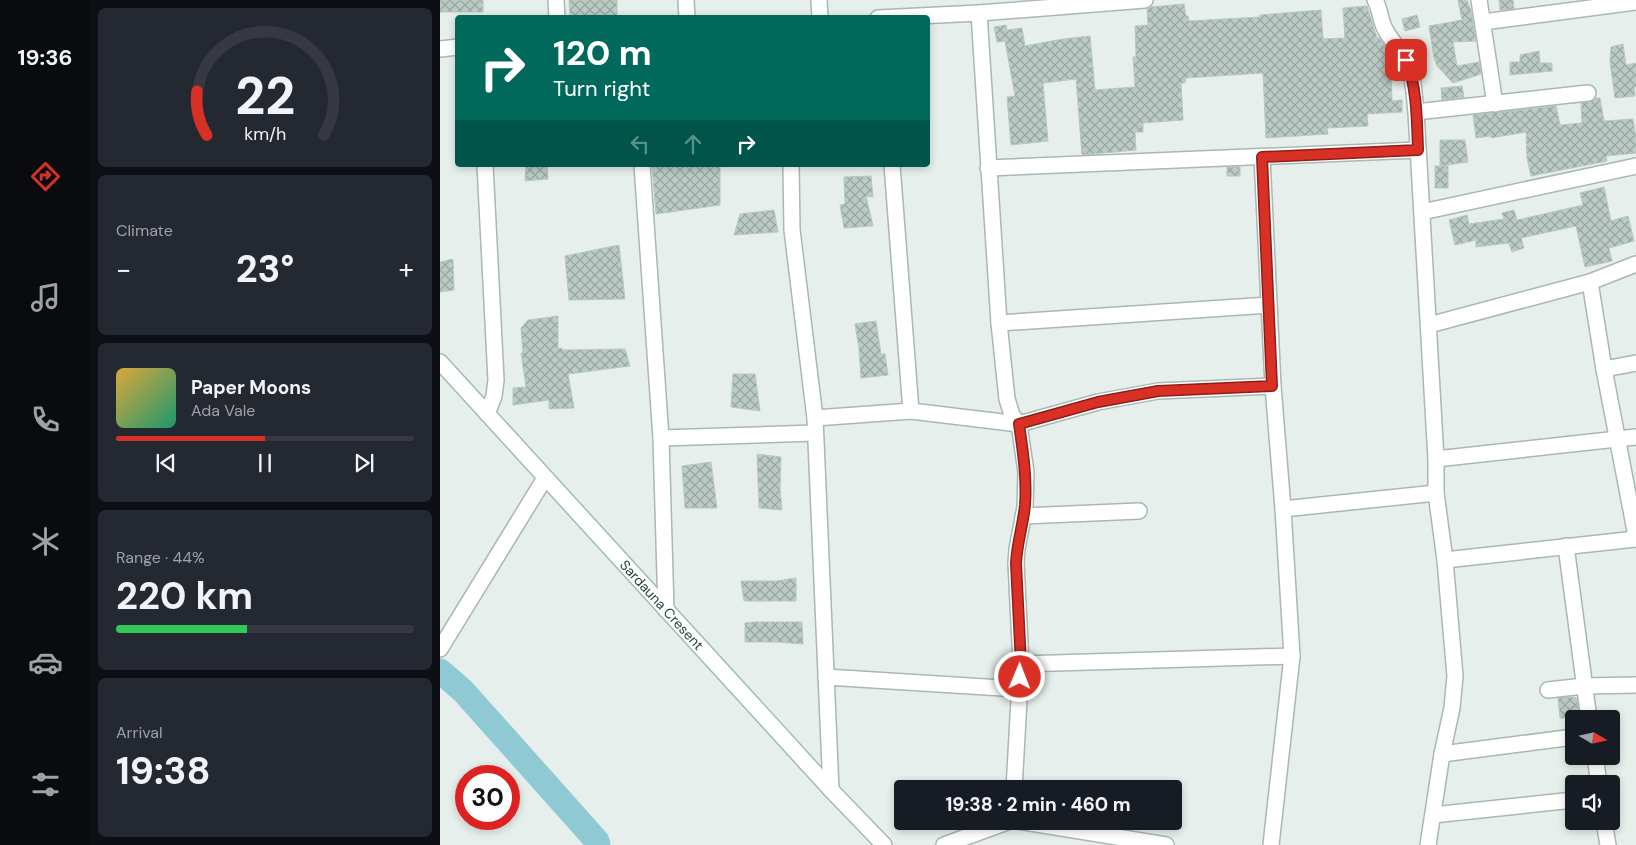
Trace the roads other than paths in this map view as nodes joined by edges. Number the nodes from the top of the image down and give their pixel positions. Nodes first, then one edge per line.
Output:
1 (556, 0) edge
2 (686, 0) edge
3 (819, 0) edge
4 (1144, 0) edge
5 (1375, 0) edge
6 (1479, 0) edge
7 (1636, 2) edge
8 (1057, 3) edge
9 (932, 8) edge
10 (979, 13) junction
11 (557, 15) edge
12 (688, 15) edge
13 (820, 15) edge
14 (892, 15) edge
15 (1483, 22) junction
16 (455, 47) edge
17 (440, 49) edge
18 (1588, 93) dead end
19 (1495, 104) junction
20 (1416, 112) junction
21 (1418, 150) junction
22 (1262, 157) junction
23 (1636, 166) edge
24 (485, 167) edge
25 (642, 167) edge
26 (791, 167) edge
27 (892, 167) edge
28 (988, 168) junction
29 (1422, 212) junction
30 (1636, 264) edge
31 (1590, 282) junction
32 (1269, 305) junction
33 (999, 323) junction
34 (1429, 325) junction
35 (440, 362) edge
36 (1636, 363) edge
37 (1604, 369) junction
38 (1272, 386) junction
39 (911, 411) junction
40 (487, 414) junction
41 (815, 418) junction
42 (1019, 424) junction
43 (815, 433) junction
44 (1636, 437) edge
45 (661, 438) junction
46 (1617, 440) junction
47 (1436, 459) junction
48 (545, 478) junction
49 (1436, 493) junction
50 (1283, 509) junction
51 (1139, 511) dead end
52 (1023, 516) junction
53 (1636, 537) edge
54 (1566, 546) junction
55 (1445, 560) junction
56 (666, 610) junction
57 (440, 649) edge
58 (1292, 656) junction
59 (1021, 664) junction
60 (826, 678) junction
61 (1636, 685) edge
62 (1584, 686) junction
63 (1019, 689) junction
64 (1548, 690) dead end
65 (1588, 710) edge
66 (1565, 737) edge
67 (1442, 754) junction
68 (1014, 780) edge
69 (831, 790) junction
70 (1565, 801) edge
71 (1433, 814) junction
72 (985, 830) edge
73 (1074, 830) edge
74 (1606, 830) edge
75 (884, 845) edge
76 (944, 845) edge
77 (1166, 845) edge
78 (1270, 845) edge
79 (1428, 845) edge
80 (1608, 845) edge

1 - 11 street
2 - 12 street
3 - 13 street
4 - 8 street
5 - 20 street
6 - 15 street
7 - 15 street
8 - 10 street
9 - 10 street
9 - 14 street
10 - 28 street
15 - 19 street
16 - 17 street
18 - 19 street
19 - 20 street
20 - 21 street
21 - 22 street
21 - 29 street
22 - 28 street
22 - 32 street
23 - 29 street
24 - 40 street
25 - 45 street
26 - 41 street
27 - 39 street
28 - 33 street
29 - 34 street
30 - 31 street
31 - 34 street
31 - 37 street
32 - 33 street
32 - 38 street
33 - 42 street
34 - 47 street
35 - 40 street, Sardauna Cresent
36 - 37 street
37 - 46 street
38 - 42 street
38 - 50 street
39 - 41 street
39 - 42 street
40 - 48 street, Sardauna Cresent
41 - 43 street
42 - 52 street
43 - 45 street
43 - 60 street
44 - 46 street
45 - 56 street
46 - 47 street
46 - 53 street
47 - 49 street
48 - 56 street, Sardauna Cresent
48 - 57 street
49 - 50 street
49 - 55 street
50 - 58 street
51 - 52 street
52 - 59 street
53 - 54 street
54 - 55 street
54 - 62 street
55 - 67 street
56 - 69 street, Sardauna Cresent
58 - 59 street
58 - 78 street
59 - 63 street
60 - 63 street
60 - 69 street
61 - 62 street
62 - 64 street
62 - 65 street
63 - 68 street
66 - 67 street
67 - 71 street
69 - 75 street, Sardauna Cresent
70 - 71 street
71 - 79 street
72 - 76 street
73 - 77 street
74 - 80 street

